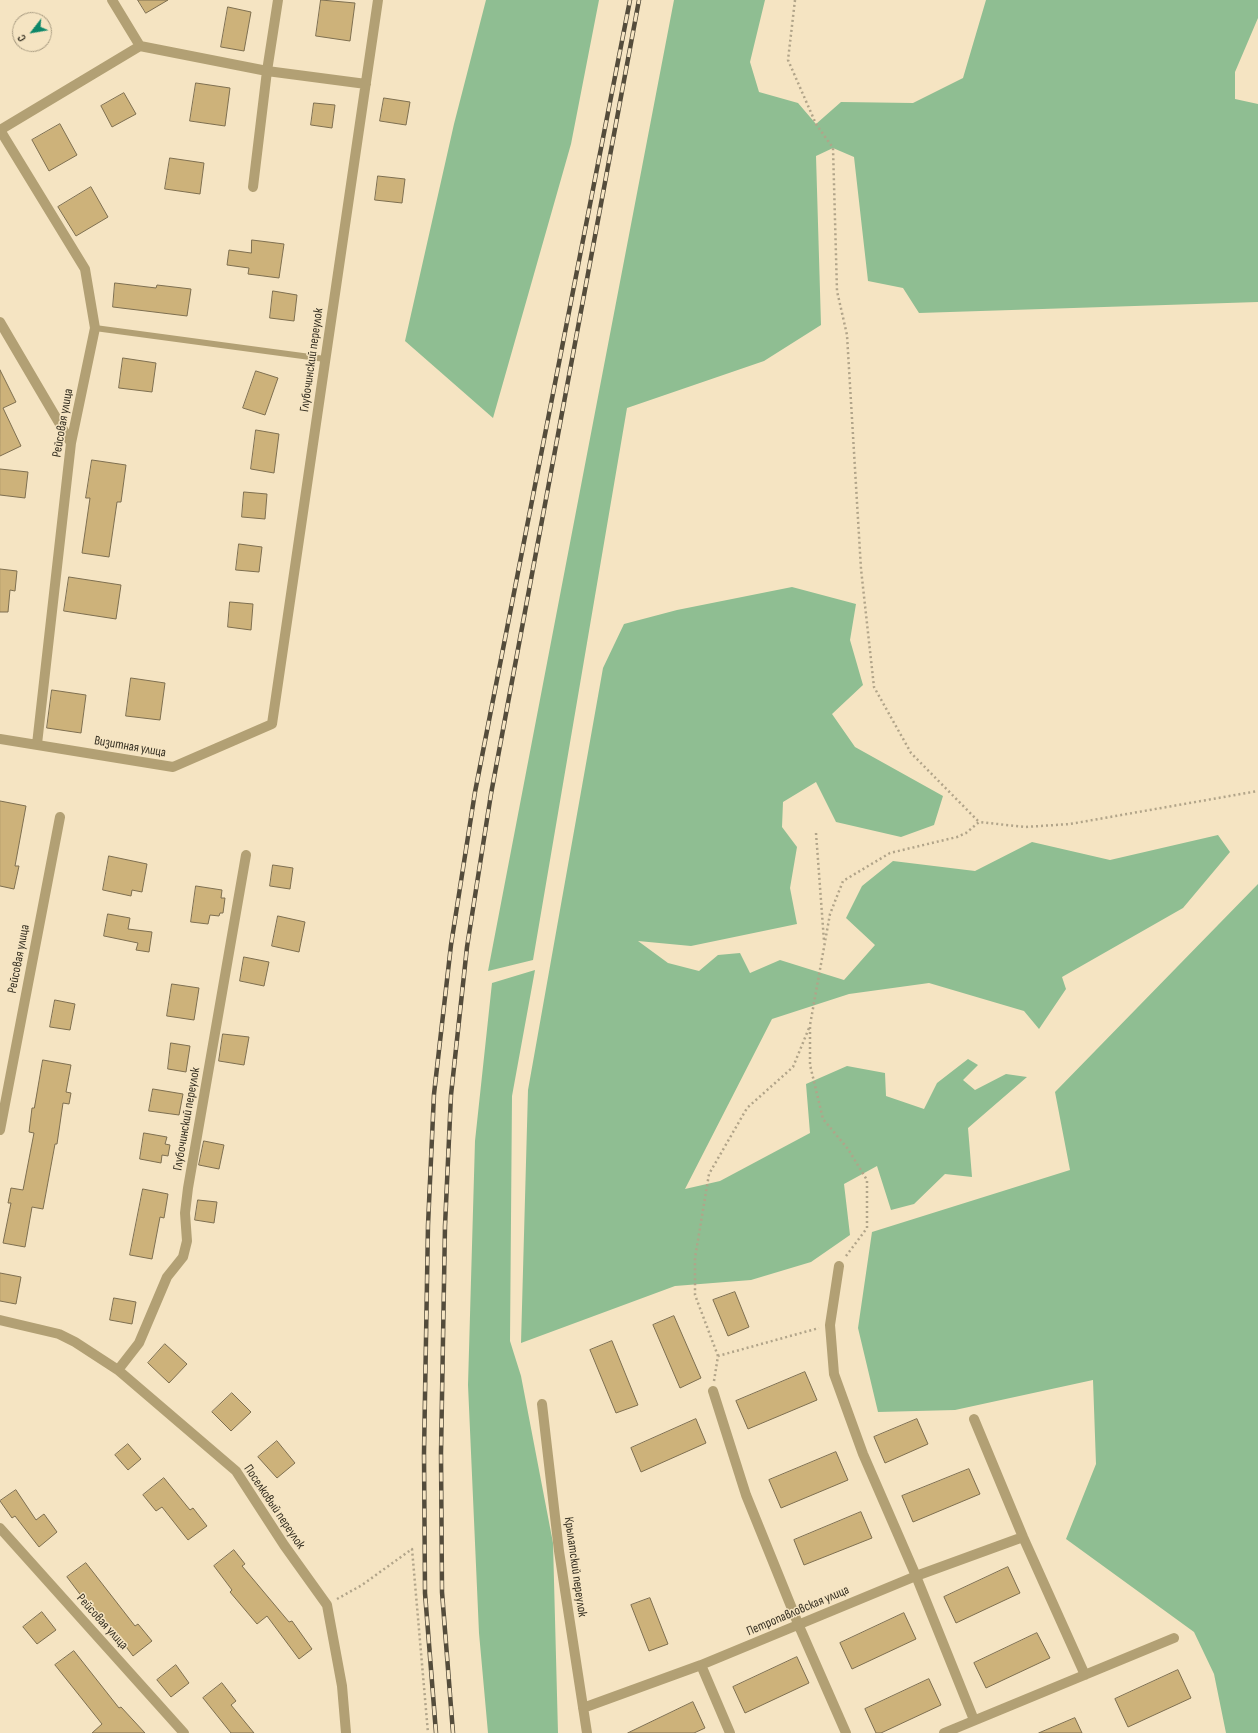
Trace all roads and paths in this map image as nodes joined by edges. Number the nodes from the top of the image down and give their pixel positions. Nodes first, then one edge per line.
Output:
1 (112, 0) edge
2 (278, 0) edge
3 (378, 0) edge
4 (795, 0) edge
5 (140, 46) junction
6 (267, 71) junction
7 (366, 84) junction
8 (0, 130) edge
9 (253, 187) dead end
10 (0, 322) edge
11 (95, 328) junction
12 (325, 359) junction
13 (71, 443) junction
14 (272, 724) joint
15 (0, 739) edge
16 (37, 744) junction
17 (1258, 791) edge
18 (60, 817) dead end
19 (979, 822) junction
20 (816, 833) dead end
21 (246, 855) dead end
22 (824, 946) junction
23 (810, 1025) junction
24 (0, 1130) edge
25 (838, 1266) joint
26 (0, 1320) edge
27 (830, 1325) junction
28 (718, 1356) junction
29 (118, 1370) junction
30 (713, 1391) joint
31 (542, 1404) dead end
32 (974, 1419) dead end
33 (0, 1528) edge
34 (1023, 1537) junction
35 (916, 1576) junction
36 (327, 1604) junction
37 (799, 1626) junction
38 (1174, 1638) dead end
39 (701, 1665) junction
40 (1085, 1675) junction
41 (582, 1708) junction
42 (974, 1720) junction
43 (183, 1733) edge
44 (346, 1733) edge
45 (428, 1733) edge
46 (587, 1733) edge
47 (730, 1733) edge
48 (846, 1733) edge
49 (944, 1733) edge

1 - 5 street
2 - 6 street
3 - 7 street, Глубочинский переулок
4 - 19 path
5 - 6 street
5 - 8 street
6 - 7 street
6 - 9 street
7 - 12 street, Глубочинский переулок
8 - 11 street, Рейсовая улица
10 - 13 street
11 - 12 lane
11 - 13 street, Рейсовая улица
12 - 14 street, Глубочинский переулок
13 - 16 street, Рейсовая улица
14 - 16 street, Визитная улица
15 - 16 street, Визитная улица
17 - 19 path
18 - 24 street, Рейсовая улица
19 - 22 path
20 - 22 path
21 - 29 street, Глубочинский переулок
22 - 23 path
23 - 25 path
23 - 28 path
25 - 27 street
26 - 29 street, Поселковый переулок
27 - 28 path
27 - 35 street
28 - 30 path
29 - 36 street, Поселковый переулок
30 - 37 street
31 - 41 street, Крылатский переулок
32 - 34 street
33 - 43 street, Рейсовая улица
34 - 35 street, Петропавловская улица
34 - 40 street
35 - 37 street, Петропавловская улица
35 - 42 street
36 - 44 street, Поселковый переулок
36 - 45 path
37 - 39 street, Петропавловская улица
37 - 48 street
38 - 40 street
39 - 41 street, Петропавловская улица
39 - 47 street
40 - 42 street
41 - 46 street, Крылатский переулок
42 - 49 street

